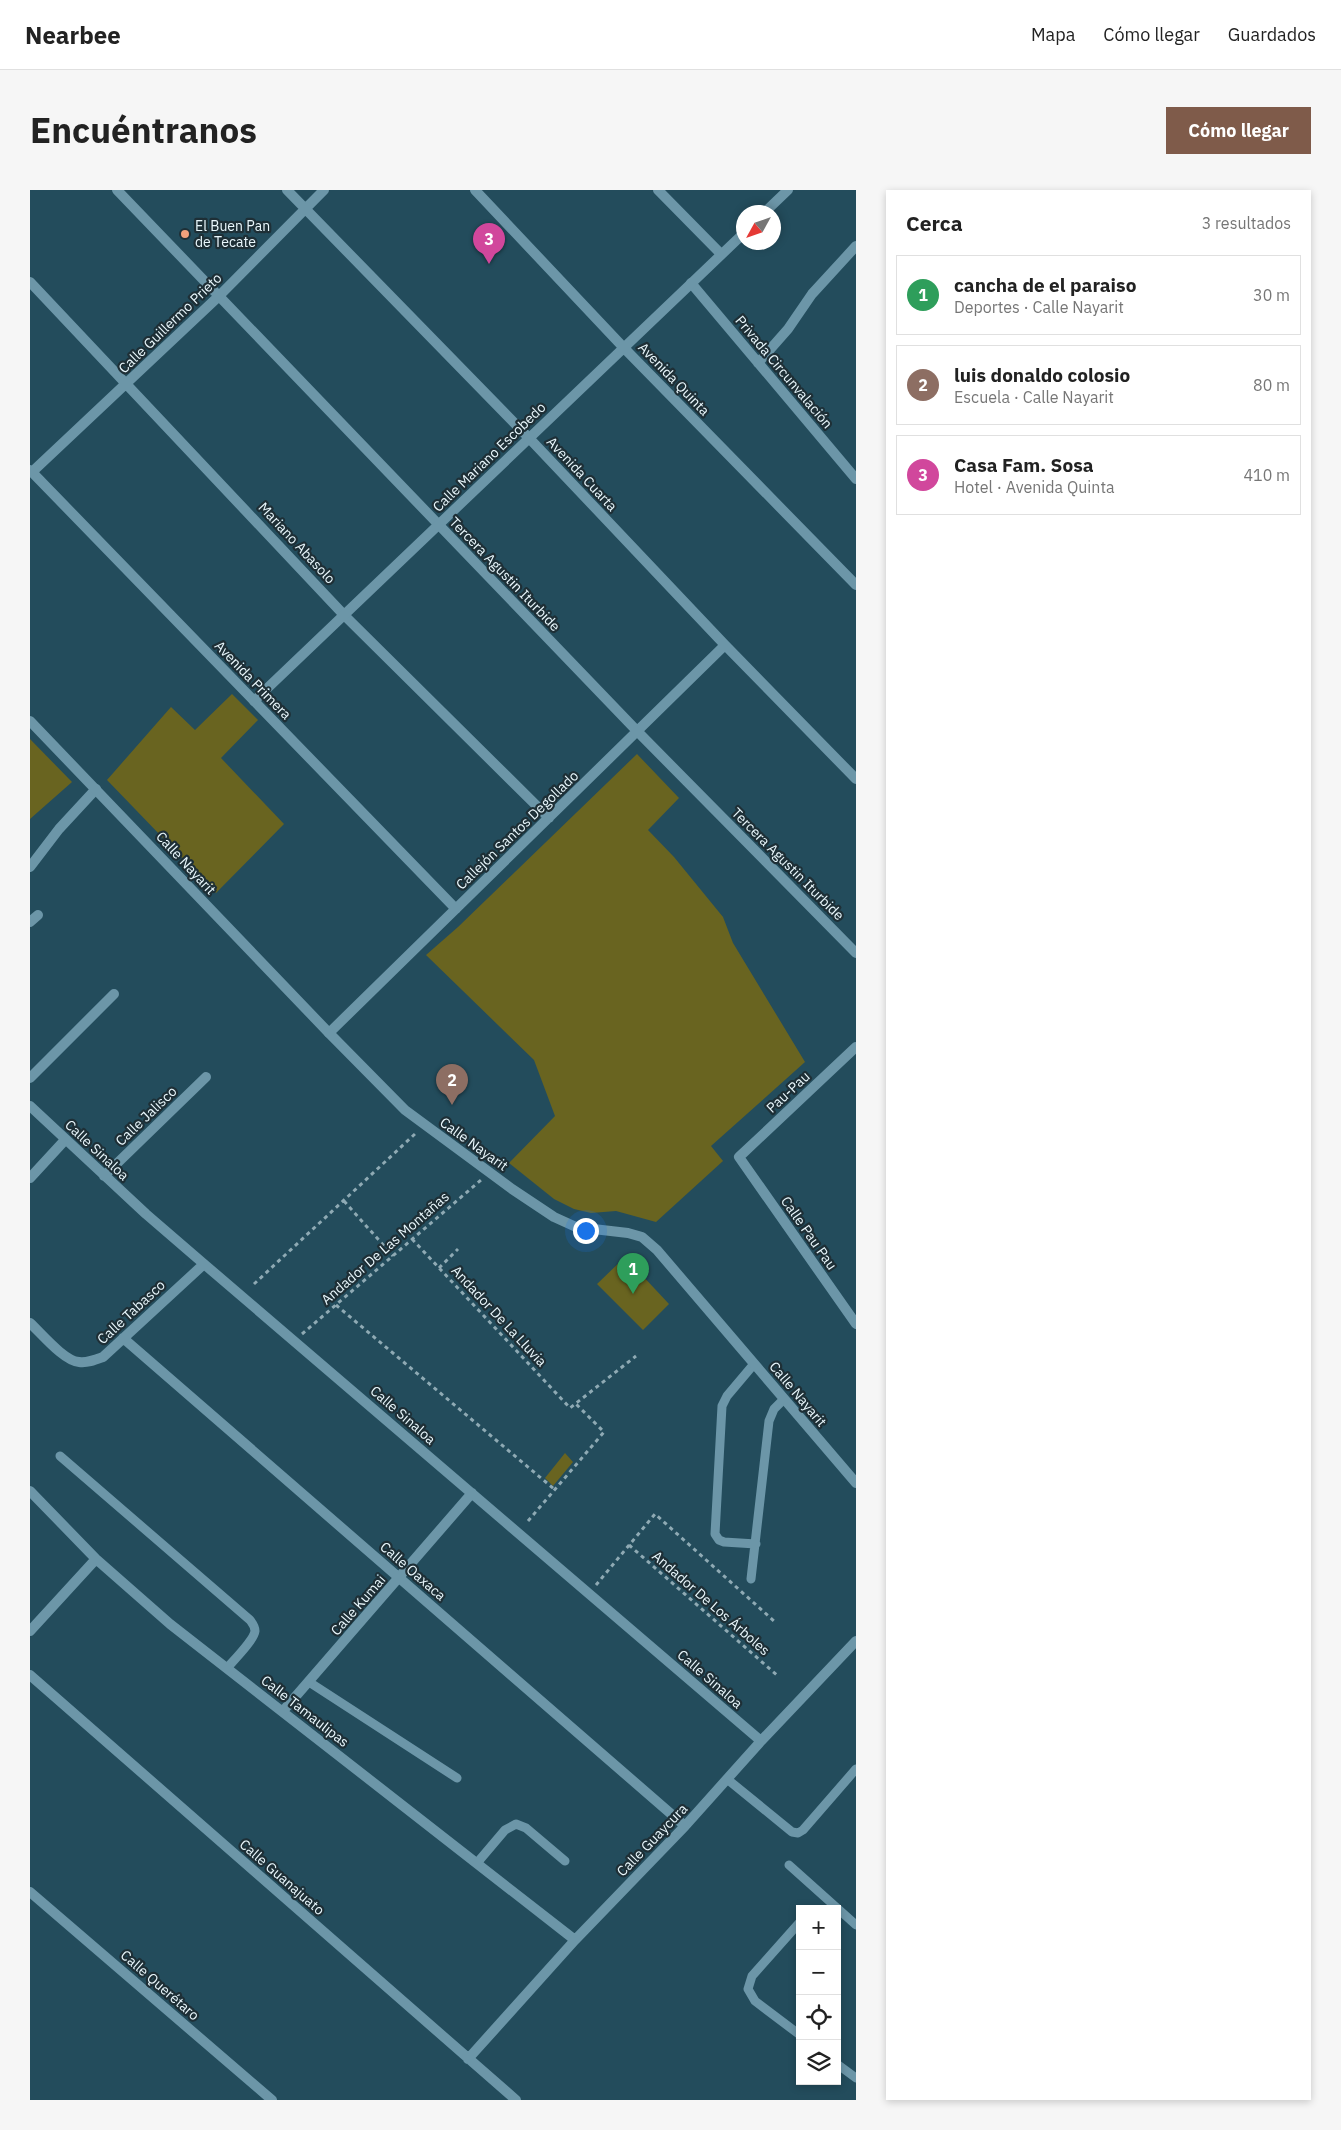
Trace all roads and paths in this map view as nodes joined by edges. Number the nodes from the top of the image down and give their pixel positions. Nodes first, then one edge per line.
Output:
1 (116, 190) edge
2 (287, 190) edge
3 (324, 190) edge
4 (475, 190) edge
5 (658, 190) edge
6 (788, 190) edge
7 (772, 205) edge
8 (305, 208) junction
9 (736, 240) edge
10 (856, 246) edge
11 (721, 254) junction
12 (30, 282) edge
13 (691, 283) junction
14 (219, 296) junction
15 (624, 348) junction
16 (758, 363) junction
17 (127, 383) junction
18 (529, 438) junction
19 (31, 471) edge
20 (856, 479) edge
21 (438, 524) junction
22 (856, 585) edge
23 (344, 615) junction
24 (724, 645) junction
25 (254, 701) junction
26 (30, 722) edge
27 (637, 731) junction
28 (856, 779) edge
29 (96, 789) junction
30 (549, 818) junction
31 (30, 867) edge
32 (456, 908) junction
33 (38, 915) dead end
34 (30, 922) edge
35 (856, 954) edge
36 (114, 994) dead end
37 (329, 1033) junction
38 (856, 1047) edge
39 (30, 1078) edge
40 (206, 1078) dead end
41 (30, 1106) edge
42 (414, 1136) dead end
43 (65, 1140) junction
44 (739, 1157) joint
45 (489, 1173) junction
46 (104, 1176) junction
47 (30, 1178) edge
48 (344, 1201) junction
49 (412, 1239) junction
50 (458, 1249) dead end
51 (393, 1256) junction
52 (204, 1264) junction
53 (439, 1268) junction
54 (254, 1284) dead end
55 (336, 1305) junction
56 (30, 1323) edge
57 (856, 1324) edge
58 (123, 1338) junction
59 (295, 1341) junction
60 (636, 1356) dead end
61 (754, 1364) junction
62 (784, 1399) junction
63 (576, 1404) junction
64 (60, 1456) dead end
65 (856, 1483) edge
66 (554, 1489) junction
67 (30, 1491) edge
68 (472, 1493) junction
69 (528, 1521) dead end
70 (756, 1544) junction
71 (629, 1545) junction
72 (96, 1559) junction
73 (399, 1577) junction
74 (751, 1579) dead end
75 (589, 1593) junction
76 (774, 1621) dead end
77 (30, 1632) edge
78 (856, 1641) edge
79 (227, 1668) junction
80 (30, 1675) edge
81 (779, 1677) dead end
82 (309, 1682) junction
83 (283, 1711) junction
84 (761, 1741) junction
85 (856, 1769) edge
86 (458, 1778) dead end
87 (727, 1779) junction
88 (685, 1826) junction
89 (566, 1861) dead end
90 (477, 1863) junction
91 (789, 1865) dead end
92 (30, 1892) edge
93 (856, 1925) edge
94 (796, 1926) edge
95 (575, 1940) junction
96 (796, 2032) edge
97 (468, 2059) junction
98 (841, 2067) edge
99 (856, 2078) edge
100 (272, 2100) edge
101 (516, 2100) edge

1 - 14 street, Tercera Agustin Iturbide
2 - 8 street, Avenida Cuarta
3 - 8 street, Calle Guillermo Prieto
4 - 15 street, Avenida Quinta
5 - 11 street
6 - 7 street
8 - 14 street, Calle Guillermo Prieto
8 - 18 street, Avenida Cuarta
9 - 11 street, Calle Mariano Escobedo
10 - 16 street
11 - 13 street, Calle Mariano Escobedo
12 - 17 street, Mariano Abasolo
13 - 15 street, Calle Mariano Escobedo
13 - 16 street, Privada Circunvalación
14 - 17 street, Calle Guillermo Prieto
14 - 21 street, Tercera Agustin Iturbide
15 - 18 street, Calle Mariano Escobedo
15 - 22 street, Avenida Quinta
16 - 20 street, Privada Circunvalación
17 - 19 street, Calle Guillermo Prieto
17 - 23 street, Mariano Abasolo
18 - 21 street, Calle Mariano Escobedo
18 - 24 street, Avenida Cuarta
19 - 25 street, Avenida Primera
21 - 23 street, Calle Mariano Escobedo
21 - 27 street, Tercera Agustin Iturbide
23 - 25 street, Calle Mariano Escobedo
23 - 30 street, Mariano Abasolo
24 - 27 street, Callejón Santos Degollado
24 - 28 street, Avenida Cuarta
25 - 32 street, Avenida Primera
26 - 29 street, Calle Nayarit
27 - 30 street, Callejón Santos Degollado
27 - 35 street, Tercera Agustin Iturbide
29 - 31 street
29 - 37 street, Calle Nayarit
30 - 32 street, Callejón Santos Degollado
32 - 37 street, Callejón Santos Degollado
33 - 34 street
36 - 39 street
37 - 45 street, Calle Nayarit
38 - 44 street, Pau-Pau
40 - 46 street, Calle Jalisco
41 - 43 street, Calle Sinaloa
42 - 48 path
43 - 46 street, Calle Sinaloa
43 - 47 street
44 - 57 street, Calle Pau Pau
45 - 49 path, Andador De Las Montañas
45 - 61 street, Calle Nayarit
46 - 52 street, Calle Sinaloa
48 - 51 path
48 - 54 path
49 - 51 path, Andador De Las Montañas
49 - 53 path, Andador De La Lluvia
50 - 53 path
51 - 55 path, Andador De Las Montañas
52 - 58 street, Calle Tabasco
52 - 59 street, Calle Sinaloa
53 - 63 path, Andador De La Lluvia
55 - 59 path, Andador De Las Montañas
55 - 66 path
56 - 58 street, Calle Tabasco
58 - 73 street, Calle Oaxaca
59 - 68 street, Calle Sinaloa
60 - 63 path
61 - 62 street, Calle Nayarit
61 - 70 lane
62 - 65 street, Calle Nayarit
62 - 70 lane
63 - 66 path
64 - 79 lane
66 - 69 path
67 - 72 street, Calle Tamaulipas
68 - 73 street, Calle Kumai
68 - 75 street, Calle Sinaloa
70 - 74 lane
71 - 75 path
71 - 76 path
71 - 81 path, Andador De Los Árboles
72 - 77 street
72 - 79 street, Calle Tamaulipas
73 - 82 street, Calle Kumai
73 - 88 street, Calle Oaxaca
75 - 84 street, Calle Sinaloa
78 - 84 street, Calle Guaycura
79 - 83 street, Calle Tamaulipas
80 - 97 street, Calle Guanajuato
82 - 83 street, Calle Kumai
82 - 86 lane
83 - 90 street, Calle Tamaulipas
84 - 87 street, Calle Guaycura
85 - 87 lane
87 - 88 street, Calle Guaycura
88 - 95 street, Calle Guaycura
89 - 90 lane
90 - 95 street, Calle Tamaulipas
91 - 93 lane
92 - 100 street, Calle Querétaro
94 - 96 lane
95 - 97 street, Calle Guaycura
97 - 101 street, Calle Guanajuato
98 - 99 lane

